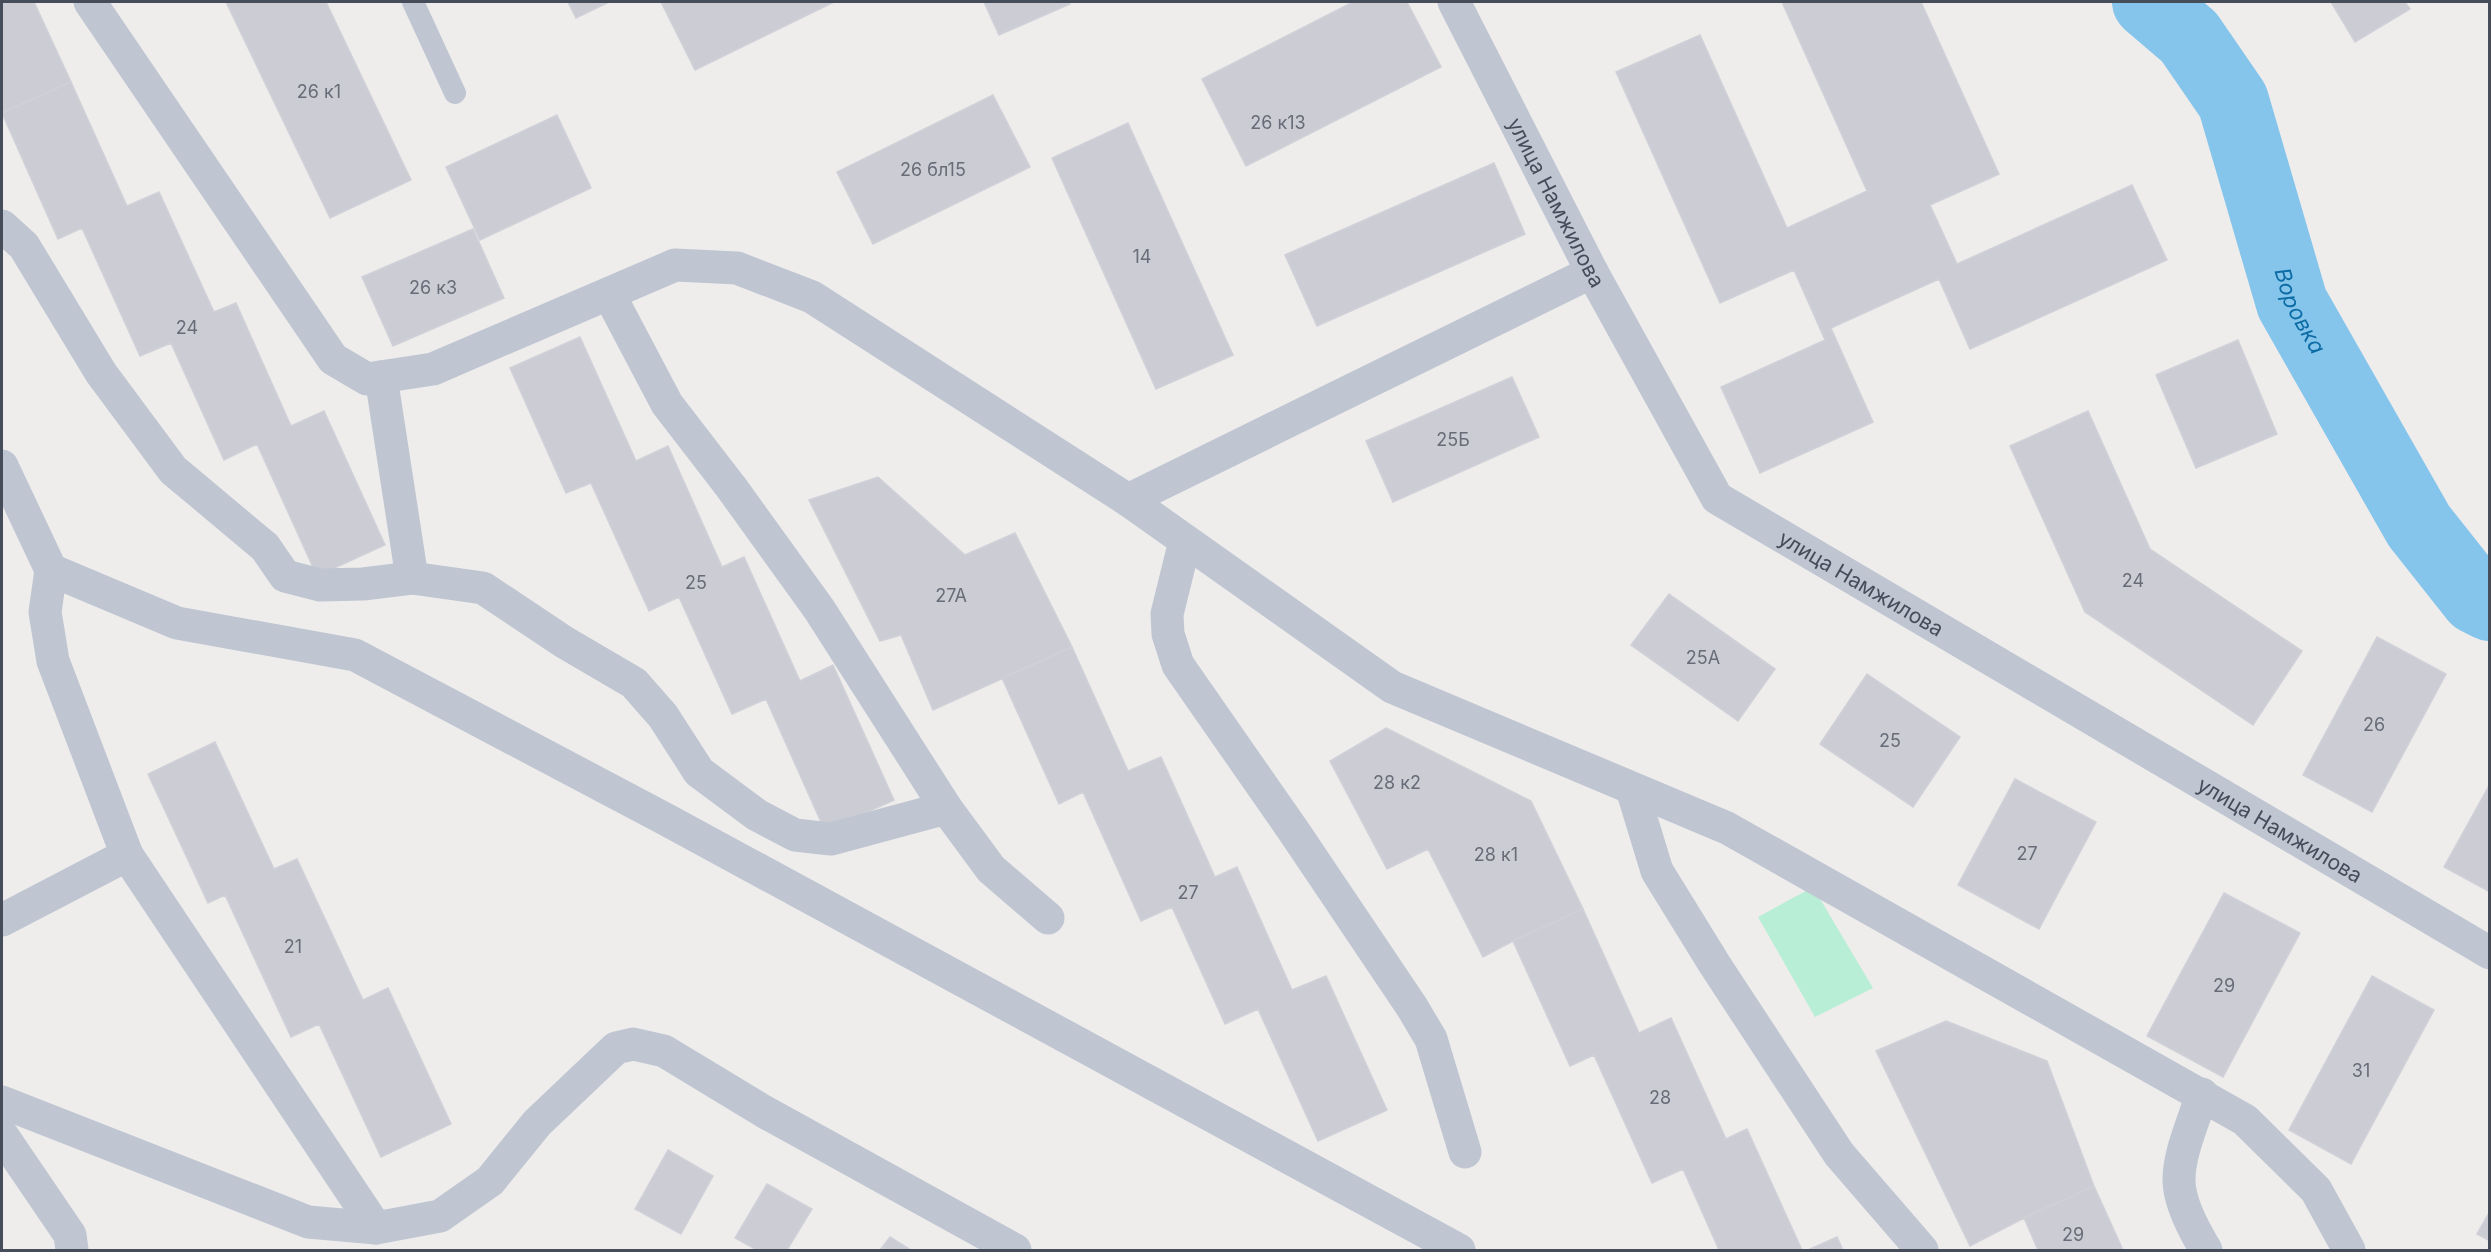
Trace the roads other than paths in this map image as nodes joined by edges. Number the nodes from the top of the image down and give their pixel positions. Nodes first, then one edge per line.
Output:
1 (90, 2) edge
2 (413, 2) edge
3 (1454, 2) edge
4 (455, 93) dead end
5 (2, 226) edge
6 (1592, 272) junction
7 (609, 294) junction
8 (381, 377) junction
9 (2, 466) edge
10 (1128, 500) junction
11 (1185, 541) junction
12 (51, 570) junction
13 (412, 578) junction
14 (1632, 789) junction
15 (946, 808) junction
16 (127, 855) junction
17 (1048, 918) dead end
18 (2, 920) edge
19 (2490, 953) edge
20 (2202, 1094) junction
21 (2, 1102) edge
22 (2, 1135) edge
23 (1465, 1152) dead end
24 (376, 1228) junction
25 (998, 1247) edge
26 (72, 1251) edge
27 (1459, 1251) edge
28 (1922, 1251) edge
29 (2206, 1251) edge
30 (2349, 1251) edge

1 - 8 street
2 - 4 lane
3 - 6 street, улица Намжилова
5 - 13 street
6 - 10 street
6 - 19 street, улица Намжилова
7 - 8 street
7 - 10 street
7 - 15 street
8 - 13 street
9 - 12 street
10 - 11 street
11 - 14 street
11 - 23 street
12 - 16 street
12 - 27 street
13 - 15 street
14 - 20 street
14 - 28 street
15 - 17 street
16 - 18 street
16 - 24 street
20 - 29 street
20 - 30 street
21 - 24 street
22 - 26 street
24 - 25 street

